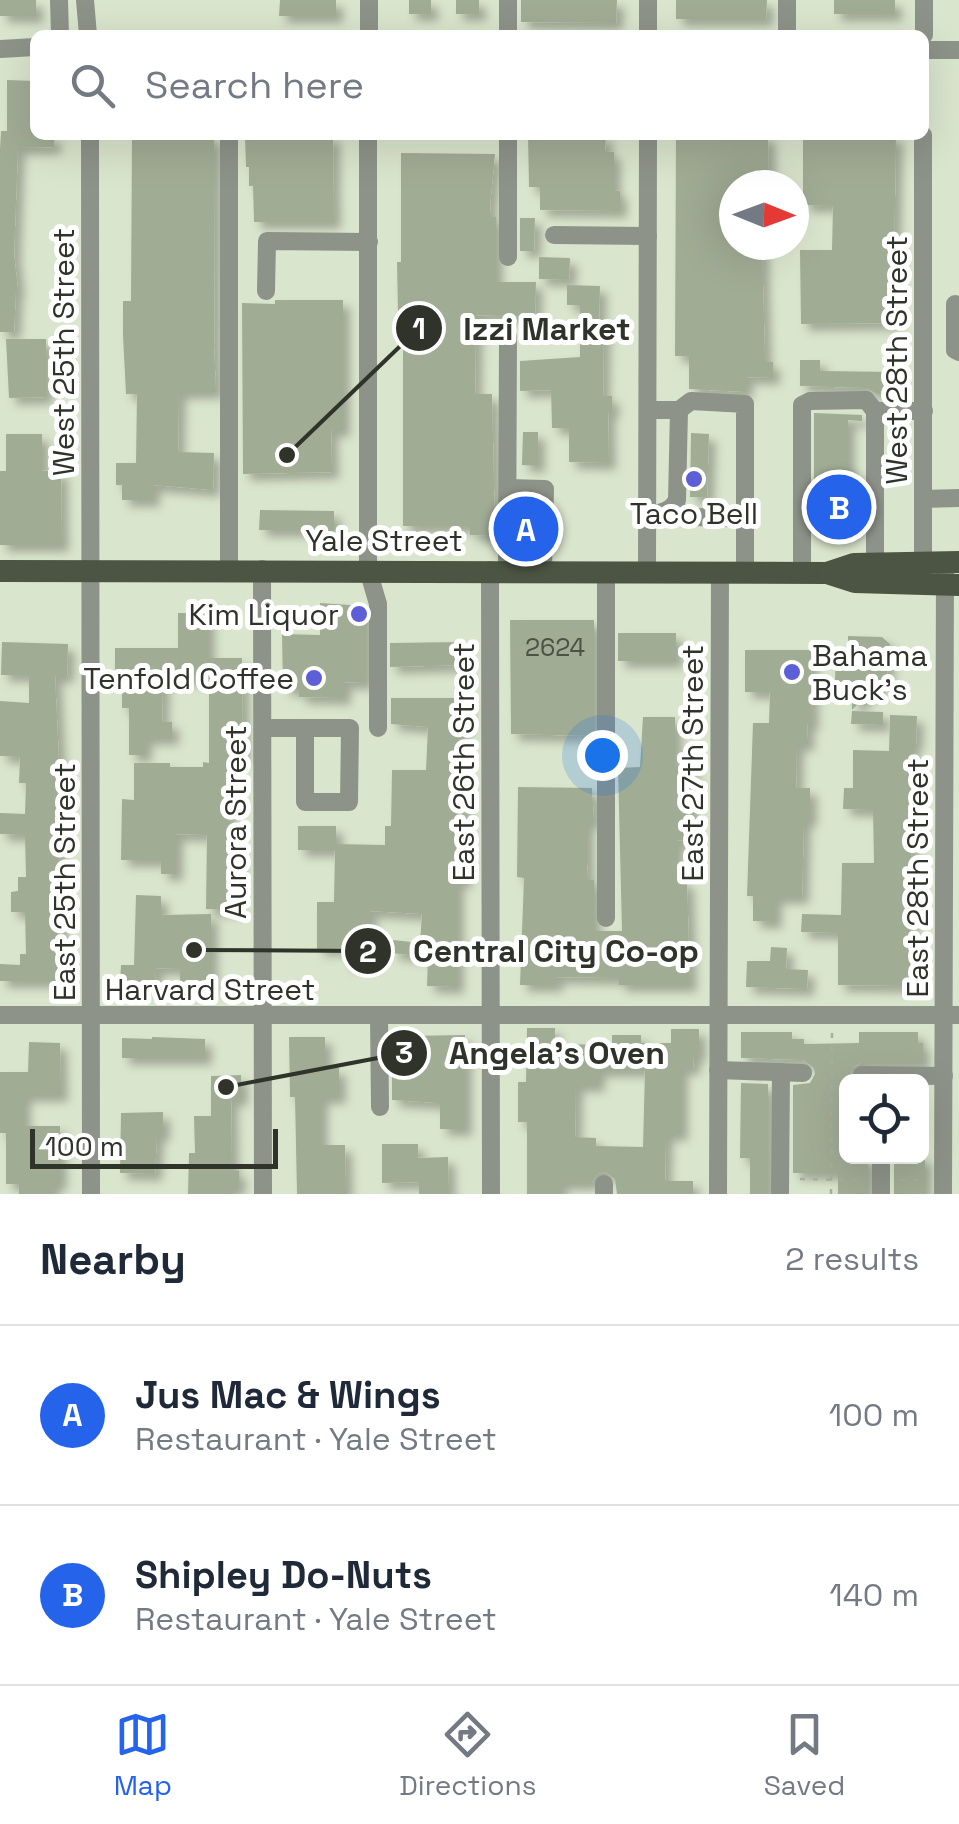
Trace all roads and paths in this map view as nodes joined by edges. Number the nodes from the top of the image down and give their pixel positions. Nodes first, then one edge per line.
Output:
1 (59, 0) edge
2 (85, 0) edge
3 (369, 0) edge
4 (508, 0) edge
5 (648, 0) edge
6 (787, 0) edge
7 (924, 0) edge
8 (60, 30) edge
9 (88, 30) edge
10 (369, 30) edge
11 (508, 30) edge
12 (648, 30) edge
13 (787, 30) edge
14 (924, 30) edge
15 (30, 48) edge
16 (0, 49) edge
17 (929, 50) edge
18 (959, 50) edge
19 (90, 140) edge
20 (229, 140) edge
21 (368, 140) edge
22 (508, 140) edge
23 (648, 140) edge
24 (923, 140) edge
25 (554, 235) dead end
26 (648, 236) junction
27 (368, 242) junction
28 (508, 257) dead end
29 (266, 291) dead end
30 (957, 304) edge
31 (924, 305) junction
32 (508, 337) dead end
33 (959, 352) edge
34 (648, 410) junction
35 (679, 410) junction
36 (875, 411) junction
37 (924, 411) junction
38 (508, 488) junction
39 (923, 498) junction
40 (959, 498) edge
41 (674, 506) junction
42 (648, 516) junction
43 (745, 518) junction
44 (875, 564) junction
45 (229, 569) junction
46 (91, 570) junction
47 (262, 570) junction
48 (368, 570) junction
49 (498, 570) junction
50 (543, 570) junction
51 (0, 571) edge
52 (606, 571) junction
53 (647, 571) junction
54 (720, 572) junction
55 (745, 572) junction
56 (802, 573) junction
57 (827, 573) junction
58 (942, 574) edge
59 (952, 660) edge
60 (262, 728) junction
61 (305, 728) junction
62 (378, 728) dead end
63 (606, 918) dead end
64 (0, 1015) edge
65 (718, 1015) junction
66 (951, 1015) edge
67 (92, 1016) junction
68 (263, 1016) junction
69 (379, 1016) junction
70 (492, 1017) junction
71 (832, 1028) dead end
72 (718, 1070) junction
73 (780, 1072) junction
74 (803, 1072) dead end
75 (929, 1076) edge
76 (944, 1076) junction
77 (380, 1107) dead end
78 (832, 1179) junction
79 (780, 1187) edge
80 (881, 1187) edge
81 (943, 1187) edge
82 (92, 1194) edge
83 (263, 1194) edge
84 (491, 1194) edge
85 (718, 1194) edge
86 (832, 1194) edge

1 - 8 street
2 - 9 street
3 - 10 street
4 - 11 street
5 - 12 street
6 - 13 street
7 - 14 street
15 - 16 street
17 - 18 street
19 - 46 street, West 25th Street
20 - 45 street
21 - 27 street
22 - 28 street
23 - 26 street
24 - 31 street, West 28th Street
25 - 26 street
26 - 34 street
27 - 29 street
27 - 48 street
30 - 31 street
30 - 33 street
31 - 37 street, West 28th Street
32 - 38 street, East 26th Street
34 - 35 street
34 - 42 street
35 - 41 street
35 - 43 street
36 - 37 street
36 - 44 street
36 - 56 street
37 - 39 street, West 28th Street
38 - 49 street, East 26th Street
38 - 50 street
39 - 40 street
39 - 58 street, West 28th Street
41 - 42 street
41 - 43 street
42 - 53 street
43 - 55 street
44 - 57 main road, Yale Street
44 - 58 main road, Yale Street
45 - 46 main road, Yale Street
45 - 47 main road, Yale Street
46 - 51 main road, Yale Street
46 - 67 street, East 25th Street
47 - 48 main road, Yale Street
47 - 60 street, Aurora Street
48 - 49 main road, Yale Street
48 - 62 street
49 - 50 main road, Yale Street
49 - 70 street, East 26th Street
50 - 52 main road, Yale Street
52 - 53 main road, Yale Street
52 - 63 street
53 - 54 main road, Yale Street
54 - 55 main road, Yale Street
54 - 65 street, East 27th Street
55 - 56 main road, Yale Street
56 - 57 main road, Yale Street
57 - 58 main road, Yale Street
58 - 59 street, East 28th Street
59 - 66 street, East 28th Street
60 - 61 street
60 - 68 street, Aurora Street
61 - 61 street
64 - 67 street, Harvard Street
65 - 66 street, Harvard Street
65 - 70 street, Harvard Street
65 - 72 street, East 27th Street
66 - 76 street, East 28th Street
67 - 68 street, Harvard Street
67 - 82 street, East 25th Street
68 - 69 street, Harvard Street
68 - 83 street, Aurora Street
69 - 70 street, Harvard Street
69 - 77 street
70 - 84 street, East 26th Street
71 - 78 path
72 - 73 street
72 - 85 street, East 27th Street
73 - 74 street
73 - 79 street
75 - 76 street
76 - 81 street, East 28th Street
78 - 79 path
78 - 80 path
78 - 86 path
80 - 81 path

